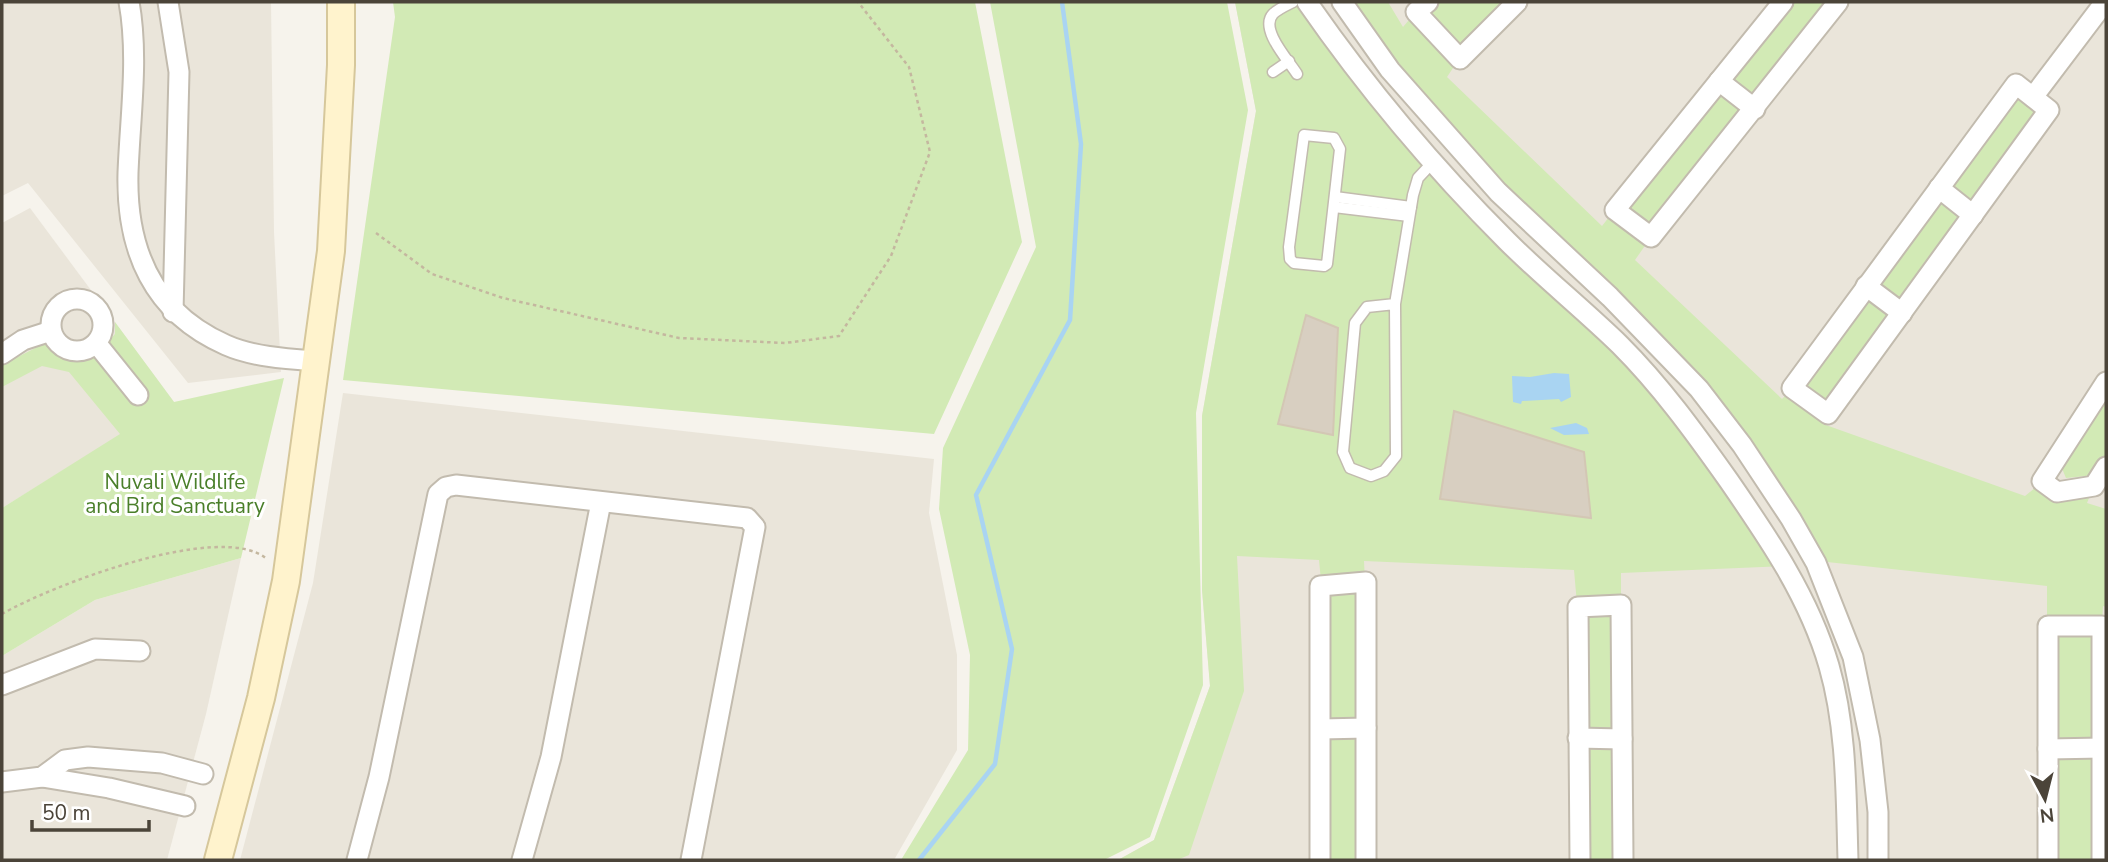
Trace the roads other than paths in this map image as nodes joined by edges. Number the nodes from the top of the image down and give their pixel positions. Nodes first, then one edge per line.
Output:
1 (130, 2) edge
2 (168, 2) edge
3 (341, 2) edge
4 (1293, 2) edge
5 (1307, 2) edge
6 (1342, 2) edge
7 (1427, 2) edge
8 (1517, 2) edge
9 (1783, 2) edge
10 (1838, 2) edge
11 (2103, 4) edge
12 (1289, 61) junction
13 (1273, 72) dead end
14 (1297, 74) dead end
15 (1719, 81) junction
16 (2033, 97) junction
17 (1755, 109) junction
18 (1433, 162) junction
19 (1938, 188) junction
20 (1334, 202) junction
21 (1410, 212) junction
22 (1973, 215) junction
23 (1866, 286) junction
24 (1395, 304) junction
25 (173, 312) junction
26 (1902, 313) junction
27 (51, 331) junction
28 (97, 344) junction
29 (2, 354) edge
30 (316, 361) junction
31 (2106, 382) edge
32 (138, 395) dead end
33 (2106, 467) edge
34 (601, 502) junction
35 (1809, 551) junction
36 (1781, 556) junction
37 (140, 651) dead end
38 (2, 685) edge
39 (1366, 728) junction
40 (1321, 729) junction
41 (1578, 738) junction
42 (1622, 739) junction
43 (2102, 748) junction
44 (2048, 749) junction
45 (203, 775) dead end
46 (43, 777) junction
47 (2, 782) edge
48 (185, 806) dead end
49 (218, 860) edge
50 (357, 860) edge
51 (522, 860) edge
52 (691, 860) edge
53 (1320, 860) edge
54 (1366, 860) edge
55 (1580, 860) edge
56 (1623, 860) edge
57 (1849, 860) edge
58 (1878, 860) edge
59 (2048, 860) edge
60 (2102, 860) edge

1 - 25 street
2 - 25 street
3 - 30 street
4 - 12 lane
5 - 18 street
6 - 35 street
7 - 8 street
9 - 15 street
10 - 17 street
11 - 16 street
12 - 13 lane
12 - 14 lane
15 - 17 street
15 - 17 street
16 - 19 street
16 - 22 street
18 - 21 lane
18 - 36 street
19 - 22 street
19 - 23 street
20 - 20 lane
20 - 21 lane
21 - 24 lane
22 - 26 street
23 - 26 street
23 - 26 street
24 - 24 lane
25 - 30 street
27 - 28 street
27 - 28 street
27 - 29 street
28 - 32 street
30 - 49 street
31 - 33 street
34 - 50 street
34 - 51 street
34 - 52 street
35 - 36 street
35 - 58 street
36 - 57 street
37 - 38 street
39 - 40 street
39 - 40 street
39 - 54 street
40 - 53 street
41 - 42 street
41 - 42 street
41 - 55 street
42 - 56 street
43 - 44 street
43 - 44 street
43 - 60 street
44 - 59 street
45 - 46 street
46 - 47 street
46 - 48 street

